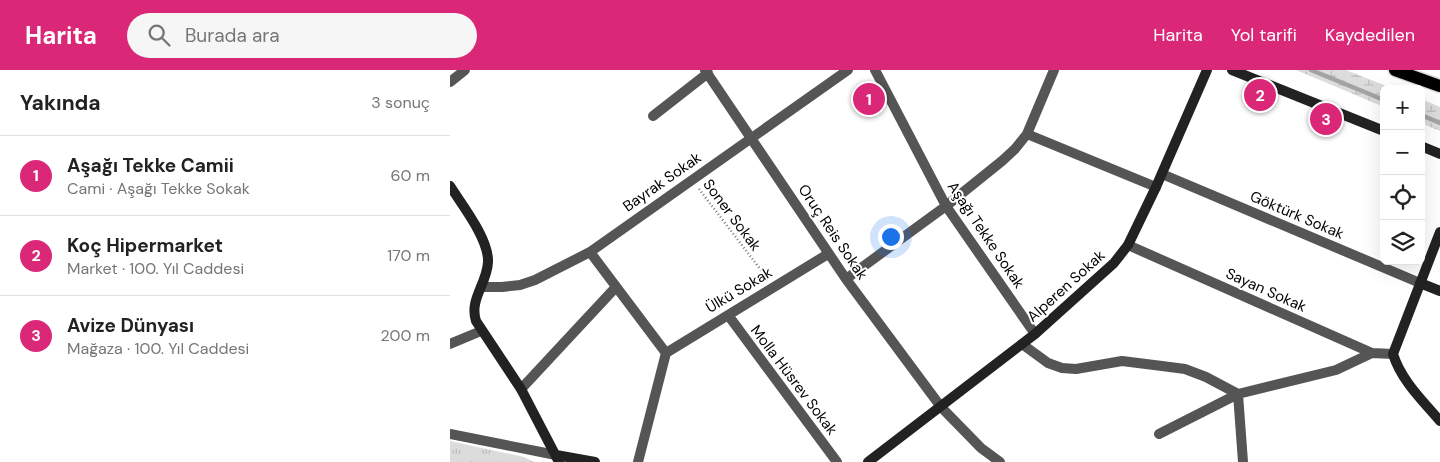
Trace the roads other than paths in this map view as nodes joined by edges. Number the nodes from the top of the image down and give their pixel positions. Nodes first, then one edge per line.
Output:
1 (465, 70) edge
2 (848, 70) edge
3 (875, 70) edge
4 (1054, 70) edge
5 (1207, 70) edge
6 (1232, 70) edge
7 (1395, 70) edge
8 (706, 72) edge
9 (450, 82) edge
10 (1440, 86) edge
11 (653, 116) dead end
12 (1382, 130) edge
13 (1028, 134) junction
14 (752, 138) junction
15 (1425, 148) edge
16 (1440, 154) edge
17 (1162, 174) junction
18 (450, 186) edge
19 (1156, 187) junction
20 (946, 206) junction
21 (1440, 232) edge
22 (1128, 245) junction
23 (590, 252) junction
24 (828, 254) junction
25 (846, 278) junction
26 (1420, 283) junction
27 (481, 287) junction
28 (616, 287) junction
29 (1440, 291) edge
30 (728, 315) junction
31 (481, 331) junction
32 (1035, 334) junction
33 (450, 344) edge
34 (1022, 344) junction
35 (666, 352) junction
36 (1372, 353) junction
37 (1392, 354) junction
38 (521, 389) junction
39 (1238, 394) junction
40 (941, 407) junction
41 (1440, 421) edge
42 (450, 434) edge
43 (1158, 434) dead end
44 (558, 458) edge
45 (595, 462) edge
46 (638, 462) edge
47 (837, 462) edge
48 (868, 462) edge
49 (1000, 462) edge
50 (1243, 462) edge

1 - 9 street
2 - 14 street, Bayrak Sokak
3 - 20 street, Aşağı Tekke Sokak
4 - 13 street
5 - 17 street, Alperen Sokak
6 - 12 street
7 - 10 main road
8 - 11 street
8 - 14 street, Oruç Reis Sokak
13 - 19 street
13 - 20 street
14 - 23 street, Bayrak Sokak
14 - 24 street, Oruç Reis Sokak
15 - 16 street
17 - 19 street, Alperen Sokak
17 - 26 street, Göktürk Sokak
18 - 27 street
19 - 22 street, Alperen Sokak
20 - 25 street
20 - 32 street, Aşağı Tekke Sokak
21 - 26 street
22 - 32 street, Alperen Sokak
22 - 36 street, Sayan Sokak
23 - 27 street, Bayrak Sokak
23 - 28 street
24 - 25 street, Oruç Reis Sokak
24 - 30 street, Ülkü Sokak
25 - 40 street, Oruç Reis Sokak
26 - 29 street
26 - 37 street
27 - 31 street
28 - 35 street
28 - 38 street
30 - 35 street, Ülkü Sokak
30 - 47 street, Molla Hüsrev Sokak
31 - 33 street
31 - 38 street
32 - 34 street, Alperen Sokak
34 - 39 street
34 - 40 street, Alperen Sokak
35 - 46 street
36 - 37 street, Sayan Sokak
36 - 39 street
37 - 41 street
38 - 44 street
39 - 43 street
39 - 50 street
40 - 48 street, Alperen Sokak
40 - 49 street, Oruç Reis Sokak
42 - 44 street
44 - 45 street

